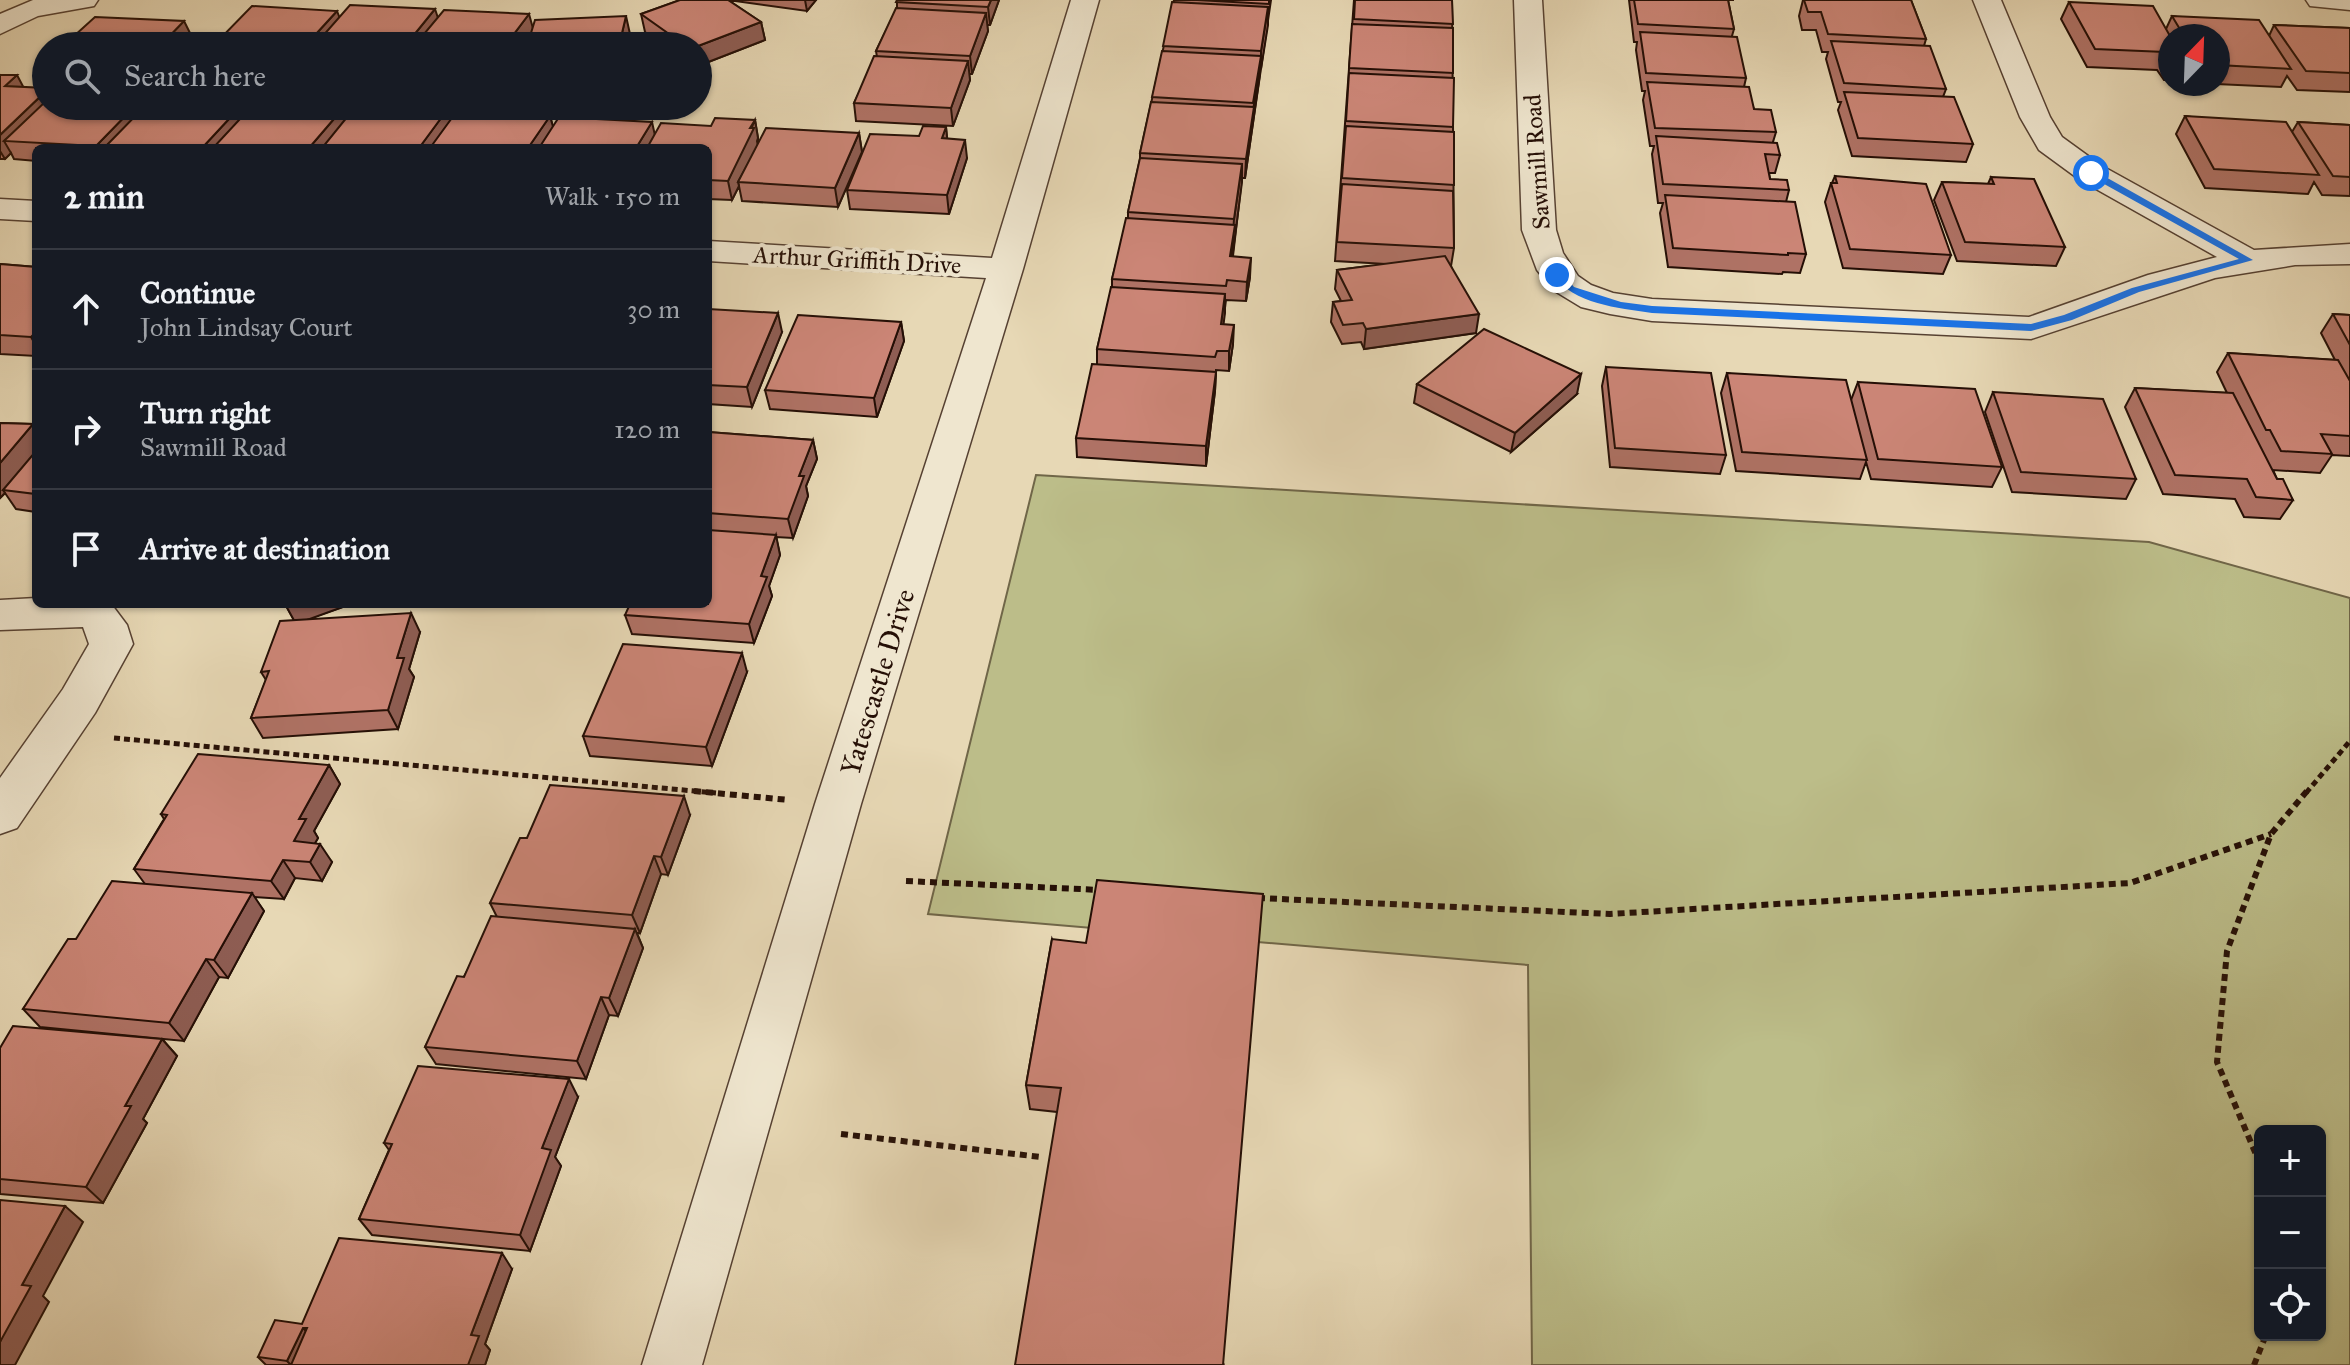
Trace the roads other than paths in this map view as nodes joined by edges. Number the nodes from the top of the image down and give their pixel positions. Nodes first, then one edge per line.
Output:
1 (84, 0) edge
2 (1085, 0) edge
3 (1528, 0) edge
4 (1987, 0) edge
5 (2320, 0) edge
6 (2350, 2) edge
7 (0, 25) edge
8 (0, 209) edge
9 (32, 211) edge
10 (712, 251) edge
11 (2350, 254) edge
12 (2248, 260) junction
13 (1006, 269) junction
14 (0, 615) edge
15 (0, 815) edge
16 (672, 1365) edge

1 - 7 street
2 - 13 street, Yatescastle Drive
3 - 12 street, Sawmill Road
4 - 12 street
5 - 6 street
8 - 9 street
10 - 13 street, Arthur Griffith Drive
11 - 12 street, Sawmill Road
13 - 16 street, Yatescastle Drive
14 - 15 street

